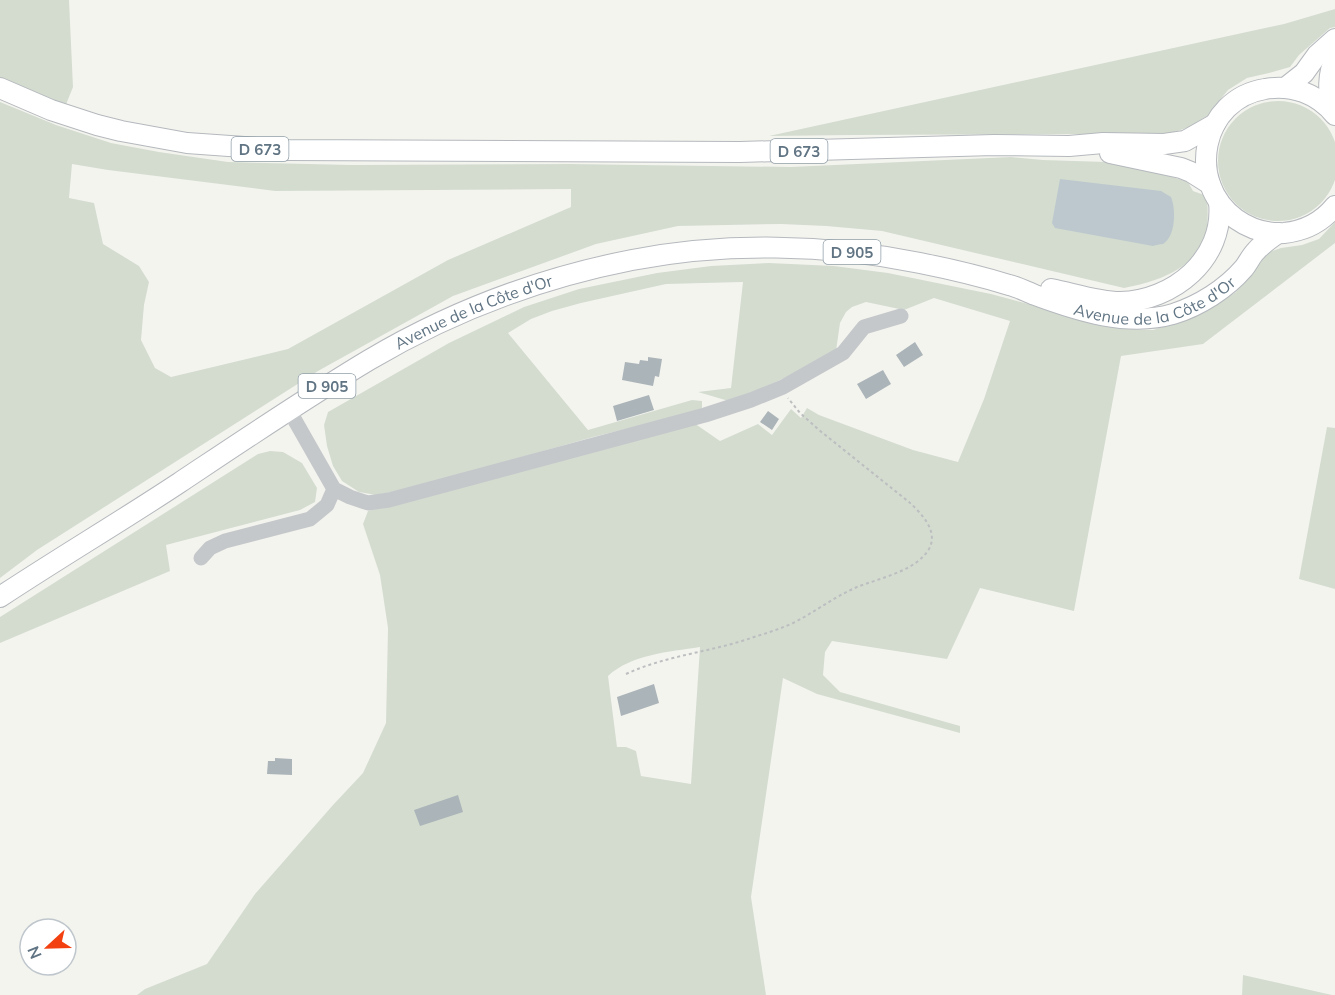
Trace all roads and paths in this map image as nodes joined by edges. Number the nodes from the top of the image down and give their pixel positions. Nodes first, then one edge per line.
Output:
1 (1335, 39) edge
2 (1335, 59) edge
3 (0, 88) edge
4 (1285, 88) junction
5 (1333, 112) edge
6 (1215, 124) junction
7 (1069, 146) junction
8 (1210, 184) junction
9 (1219, 202) junction
10 (1335, 206) edge
11 (1278, 233) junction
12 (1014, 286) junction
13 (901, 316) dead end
14 (783, 387) junction
15 (289, 410) junction
16 (334, 489) junction
17 (201, 558) dead end
18 (0, 597) edge
19 (626, 674) dead end

1 - 4 main road
2 - 5 main road
3 - 7 main road, D 673
4 - 5 main road
4 - 6 main road
6 - 7 main road, D 673
6 - 8 main road
7 - 8 main road, D 673
8 - 9 main road
9 - 11 main road
9 - 12 main road, Avenue de la Côte d'Or / D 905
10 - 11 main road
11 - 12 main road, Avenue de la Côte d'Or / D 905
12 - 15 main road, Avenue de la Côte d'Or / D 905
13 - 14 street
14 - 16 street
14 - 19 path
15 - 16 street
15 - 18 main road, Avenue de la Côte d'Or / D 905
16 - 17 street

